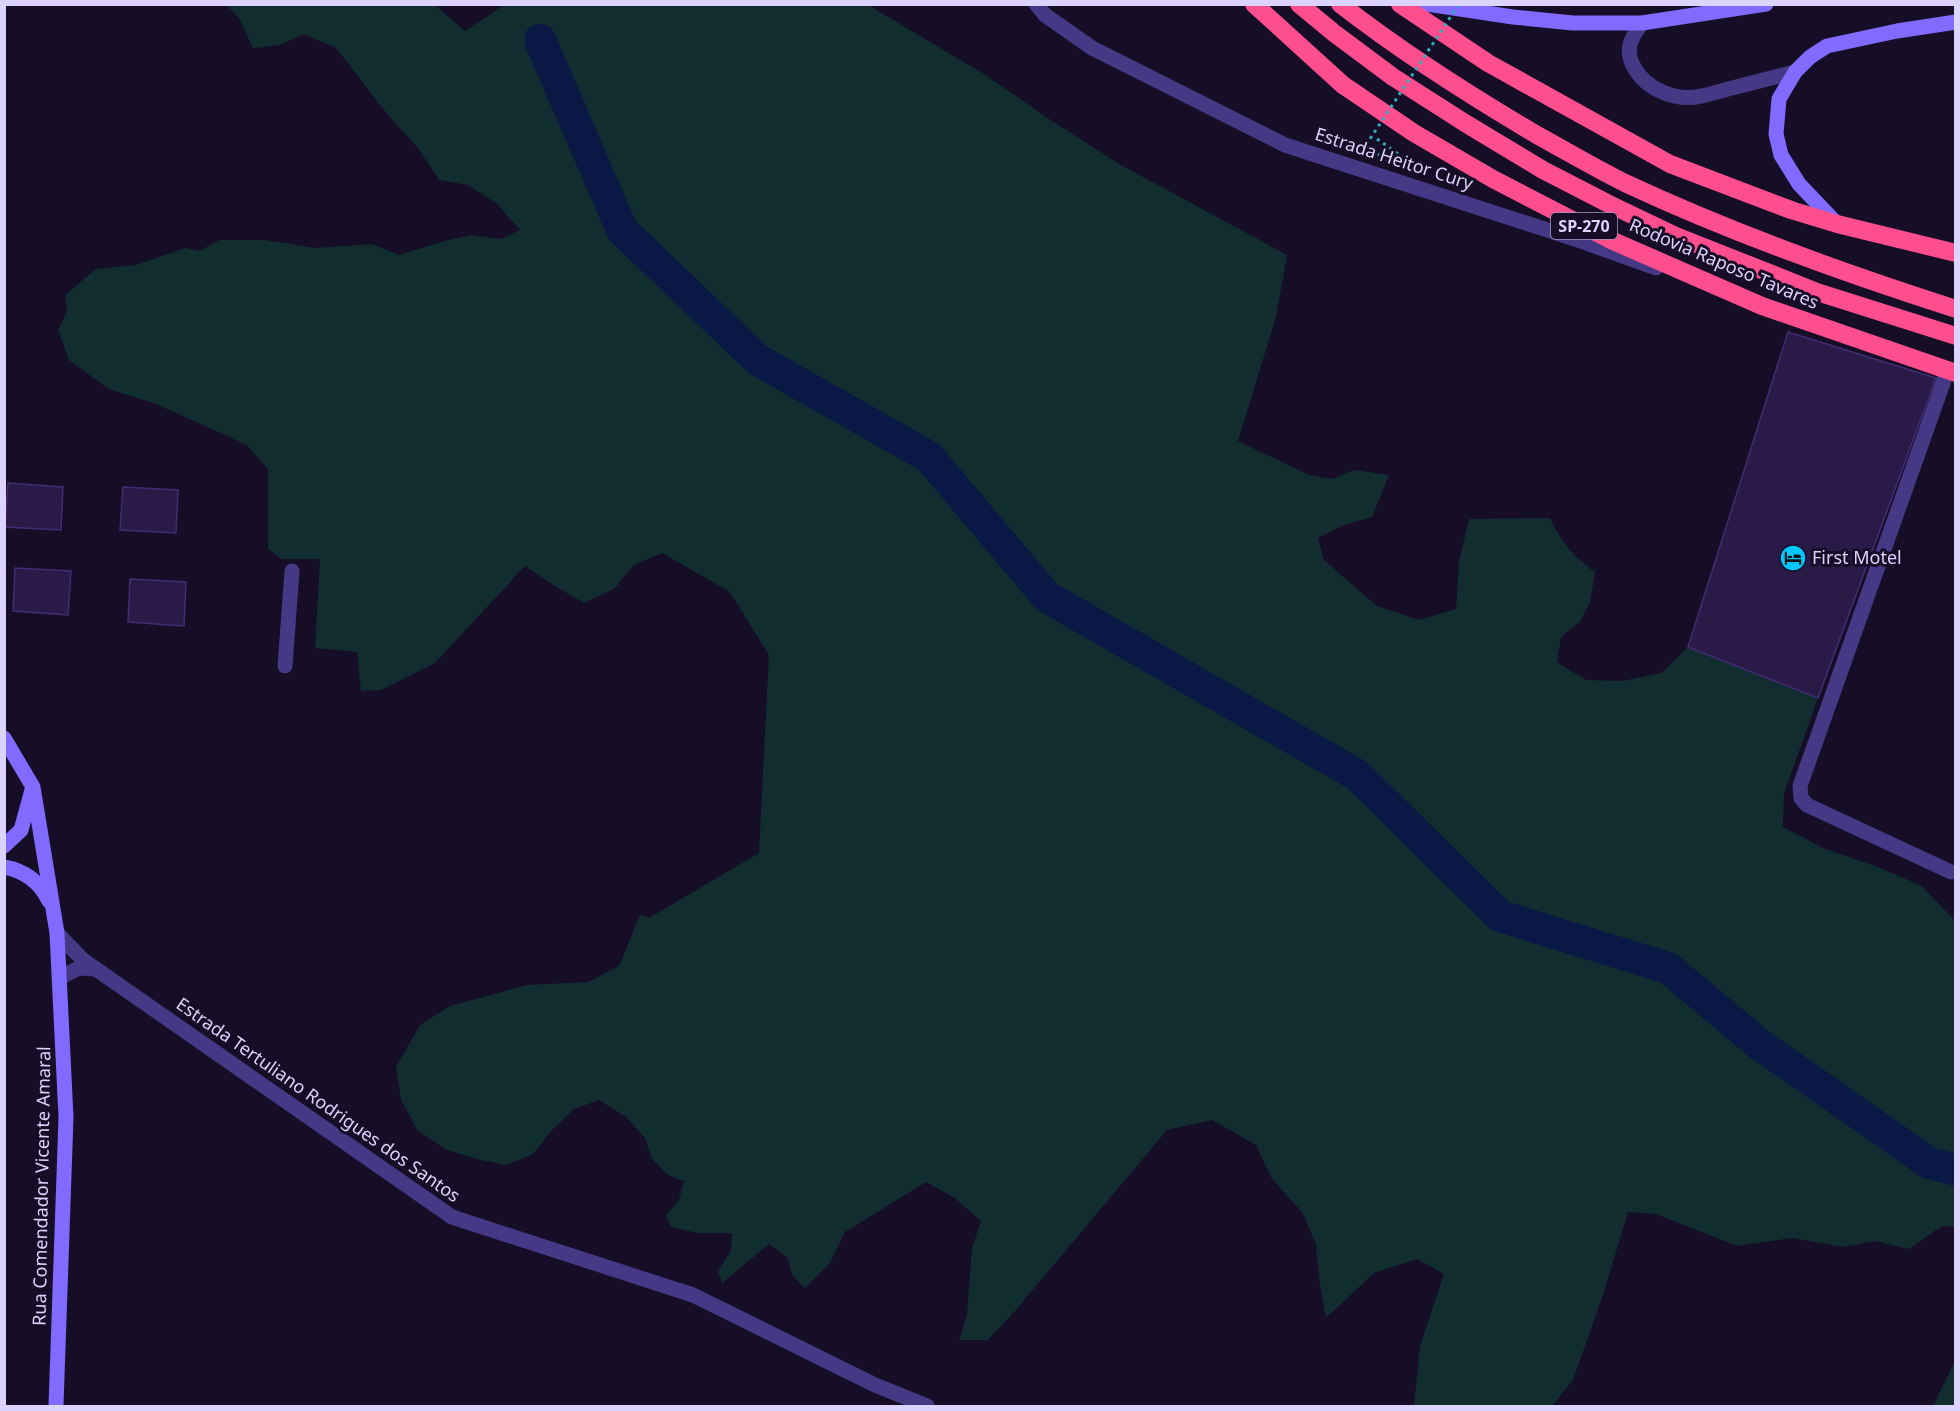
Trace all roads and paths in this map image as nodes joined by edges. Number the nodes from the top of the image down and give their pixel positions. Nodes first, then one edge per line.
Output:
1 (1036, 4) edge
2 (1254, 4) edge
3 (1299, 4) edge
4 (1340, 4) edge
5 (1400, 4) edge
6 (1427, 4) edge
7 (1459, 4) edge
8 (1766, 4) edge
9 (1956, 22) edge
10 (1642, 23) junction
11 (1795, 72) junction
12 (1377, 139) dead end
13 (1390, 163) dead end
14 (1418, 176) dead end
15 (1837, 224) junction
16 (1956, 253) edge
17 (1762, 306) junction
18 (1956, 309) edge
19 (1956, 336) edge
20 (1951, 372) edge
21 (292, 571) dead end
22 (285, 666) dead end
23 (4, 738) edge
24 (33, 787) junction
25 (4, 846) edge
26 (4, 867) edge
27 (1951, 872) dead end
28 (54, 912) junction
29 (57, 933) junction
30 (96, 969) junction
31 (61, 977) junction
32 (56, 1407) edge
33 (927, 1407) edge

1 - 17 street, Estrada Heitor Cury
2 - 17 highway, Rodovia Raposo Tavares / SP-270
3 - 19 highway, Rodovia Raposo Tavares / SP-270
4 - 18 highway, Rodovia Raposo Tavares
5 - 15 highway
6 - 10 main road
7 - 13 path, bridge
8 - 10 main road
9 - 11 main road
10 - 11 street
11 - 15 main road
12 - 14 path
15 - 16 highway
17 - 20 highway, Rodovia Raposo Tavares / SP-270
20 - 27 street
21 - 22 street
23 - 24 main road, Rua Comendador Vicente Amaral
24 - 25 main road
24 - 28 main road, Rua Comendador Vicente Amaral
26 - 28 main road
28 - 29 main road, Rua Comendador Vicente Amaral
29 - 30 street, Estrada Tertuliano Rodrigues dos Santos
29 - 31 main road, Rua Comendador Vicente Amaral
30 - 31 street
30 - 33 street, Estrada Tertuliano Rodrigues dos Santos
31 - 32 main road, Rua Comendador Vicente Amaral

